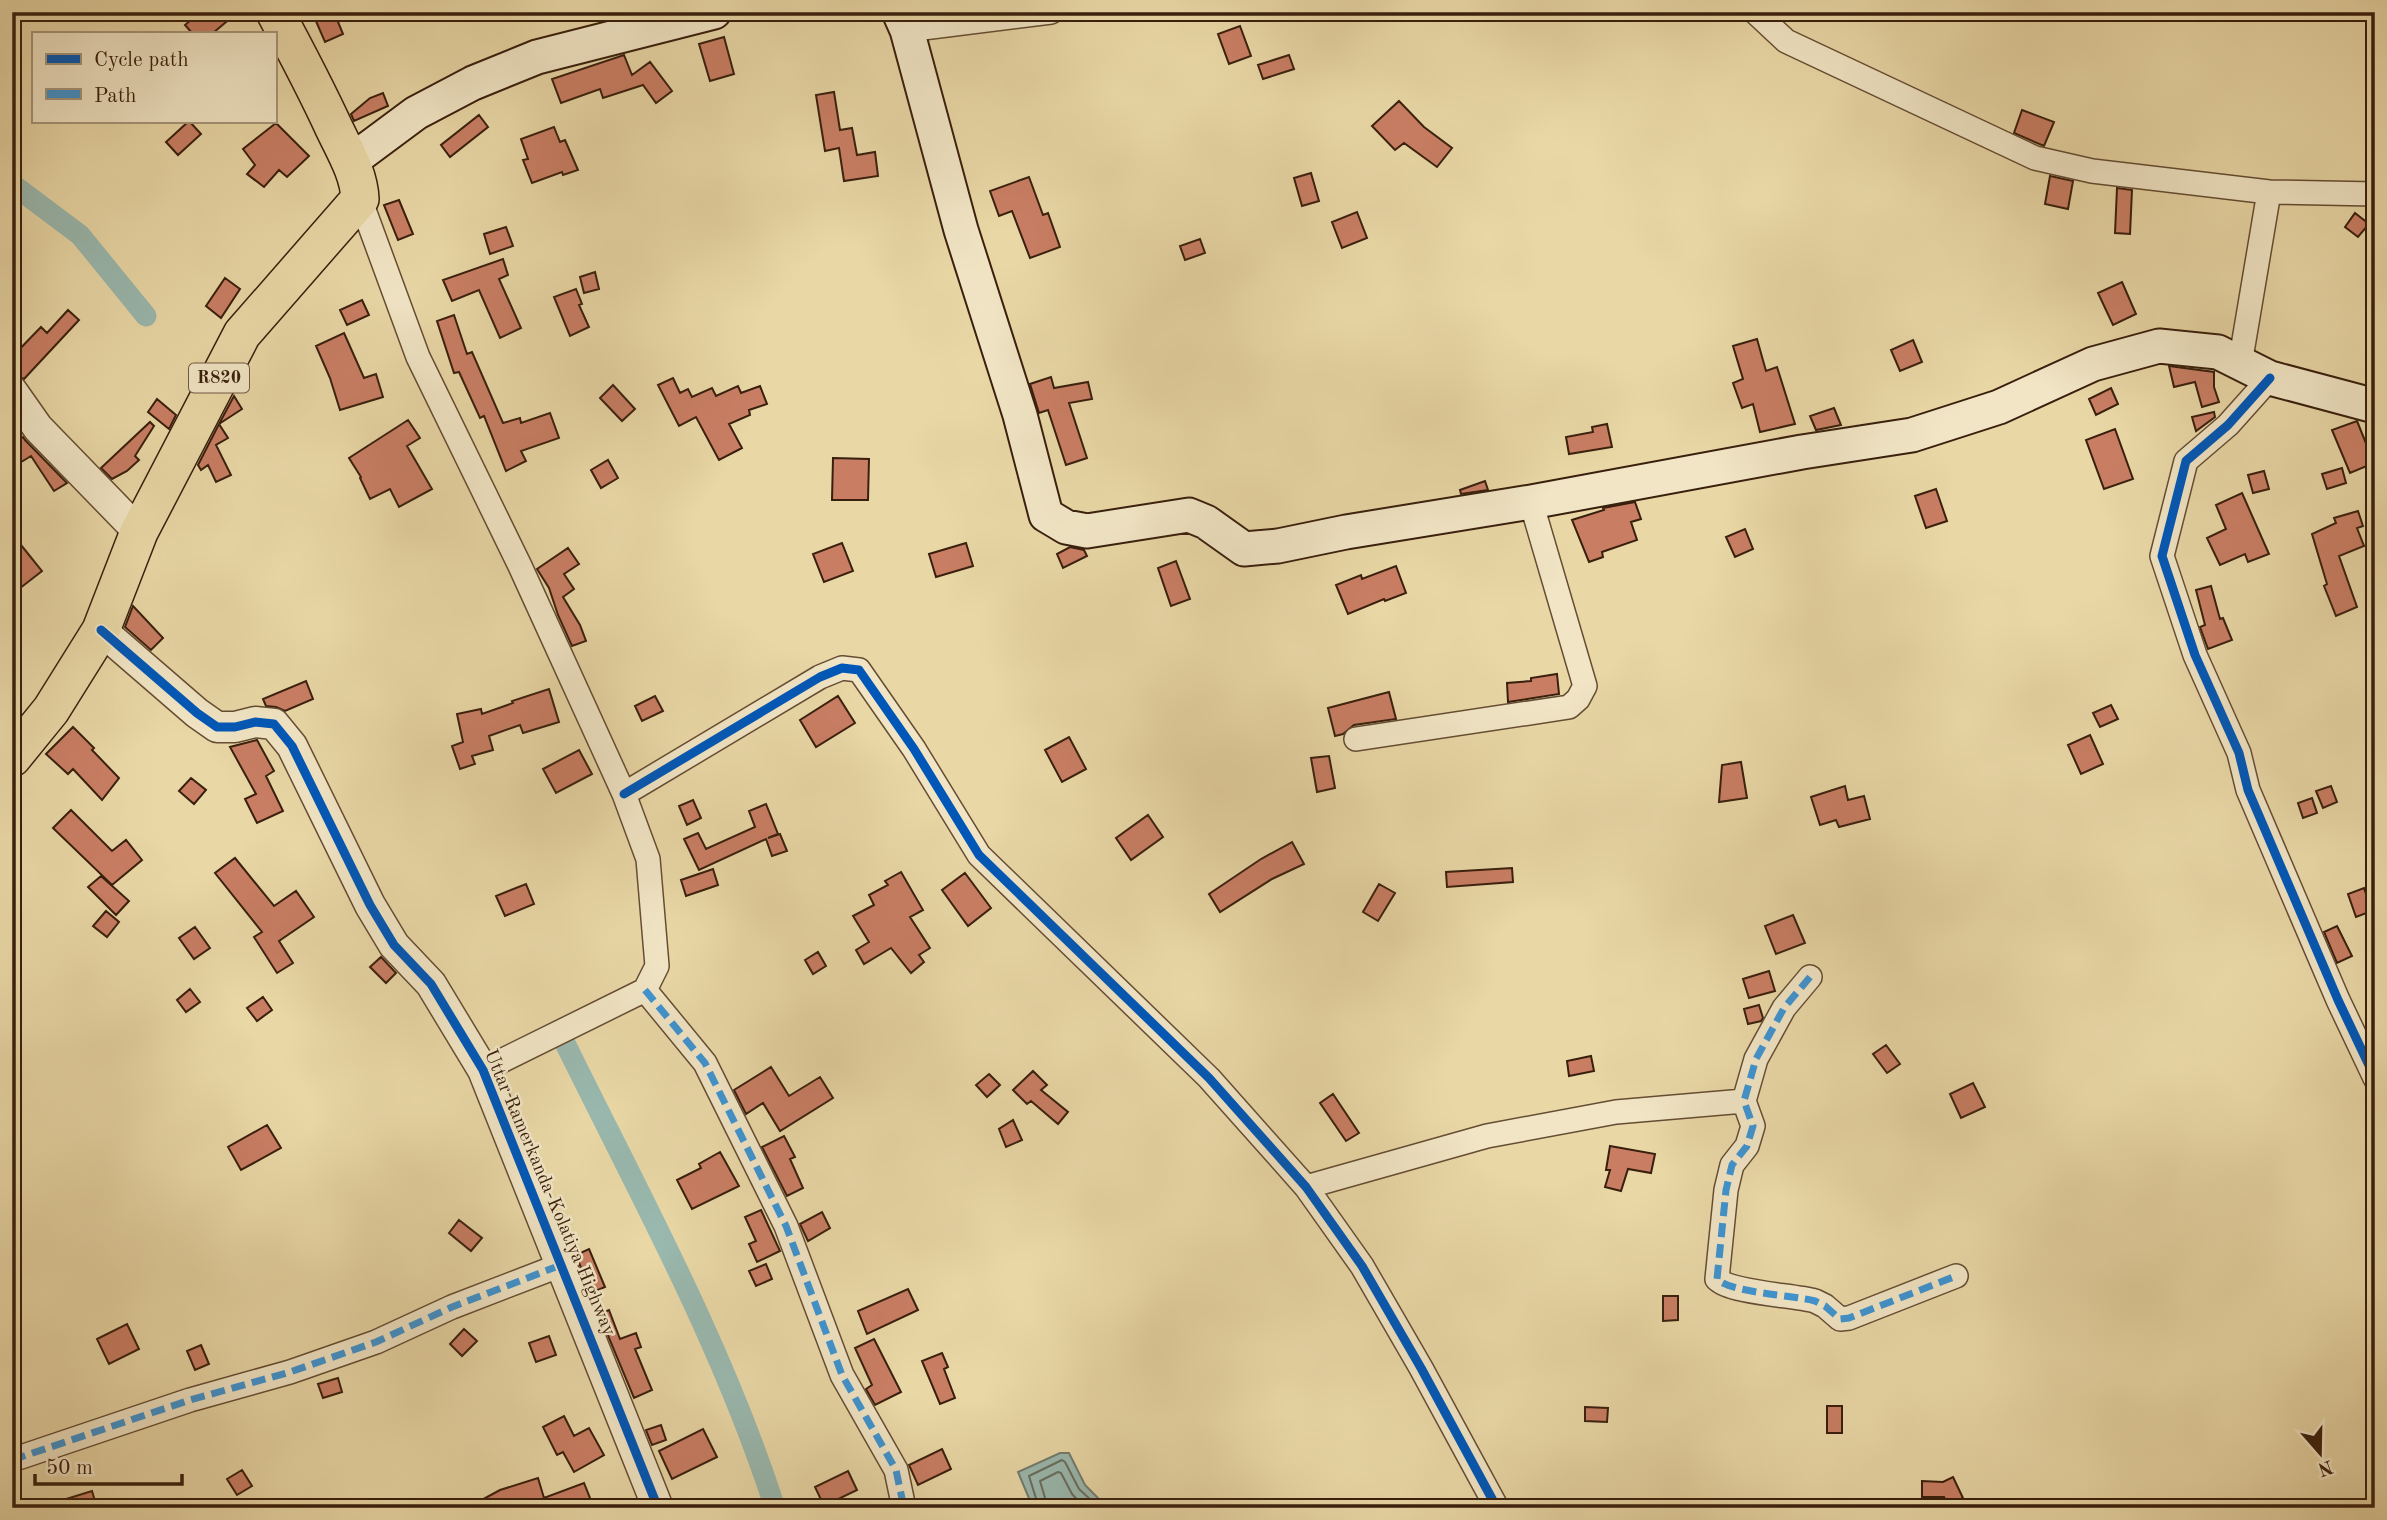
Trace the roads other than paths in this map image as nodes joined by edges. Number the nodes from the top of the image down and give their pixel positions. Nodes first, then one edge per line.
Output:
1 (275, 12) edge
2 (713, 12) edge
3 (1051, 12) edge
4 (1755, 12) edge
5 (903, 21) edge
6 (350, 162) junction
7 (2269, 192) junction
8 (2375, 194) edge
9 (360, 199) junction
10 (2241, 364) junction
11 (2270, 378) junction
12 (12, 391) edge
13 (2375, 406) edge
14 (1531, 502) junction
15 (139, 532) junction
16 (102, 630) junction
17 (1356, 739) dead end
18 (12, 758) edge
19 (624, 794) junction
20 (1810, 977) dead end
21 (645, 990) junction
22 (483, 1070) junction
23 (2375, 1078) edge
24 (1744, 1101) junction
25 (1306, 1187) junction
26 (561, 1265) junction
27 (1956, 1276) dead end
28 (12, 1460) edge
29 (658, 1508) edge
30 (904, 1508) edge
31 (1497, 1508) edge

1 - 6 main road
2 - 6 main road
3 - 5 street
4 - 7 street
5 - 14 main road
6 - 9 main road
7 - 8 street
7 - 10 street
9 - 15 main road, R820
9 - 19 street
10 - 11 main road
10 - 14 main road
11 - 13 main road
11 - 23 street
12 - 15 street
14 - 17 street
15 - 16 main road, R820
16 - 18 main road, R820
16 - 22 street, Uttar Ramerkanda-Kolatiya Highway
19 - 21 street
19 - 25 street
20 - 24 street
21 - 22 street
21 - 30 street
22 - 26 street, Uttar Ramerkanda-Kolatiya Highway
24 - 25 street
24 - 27 street
25 - 31 street
26 - 28 street
26 - 29 street, Uttar Ramerkanda-Kolatiya Highway

